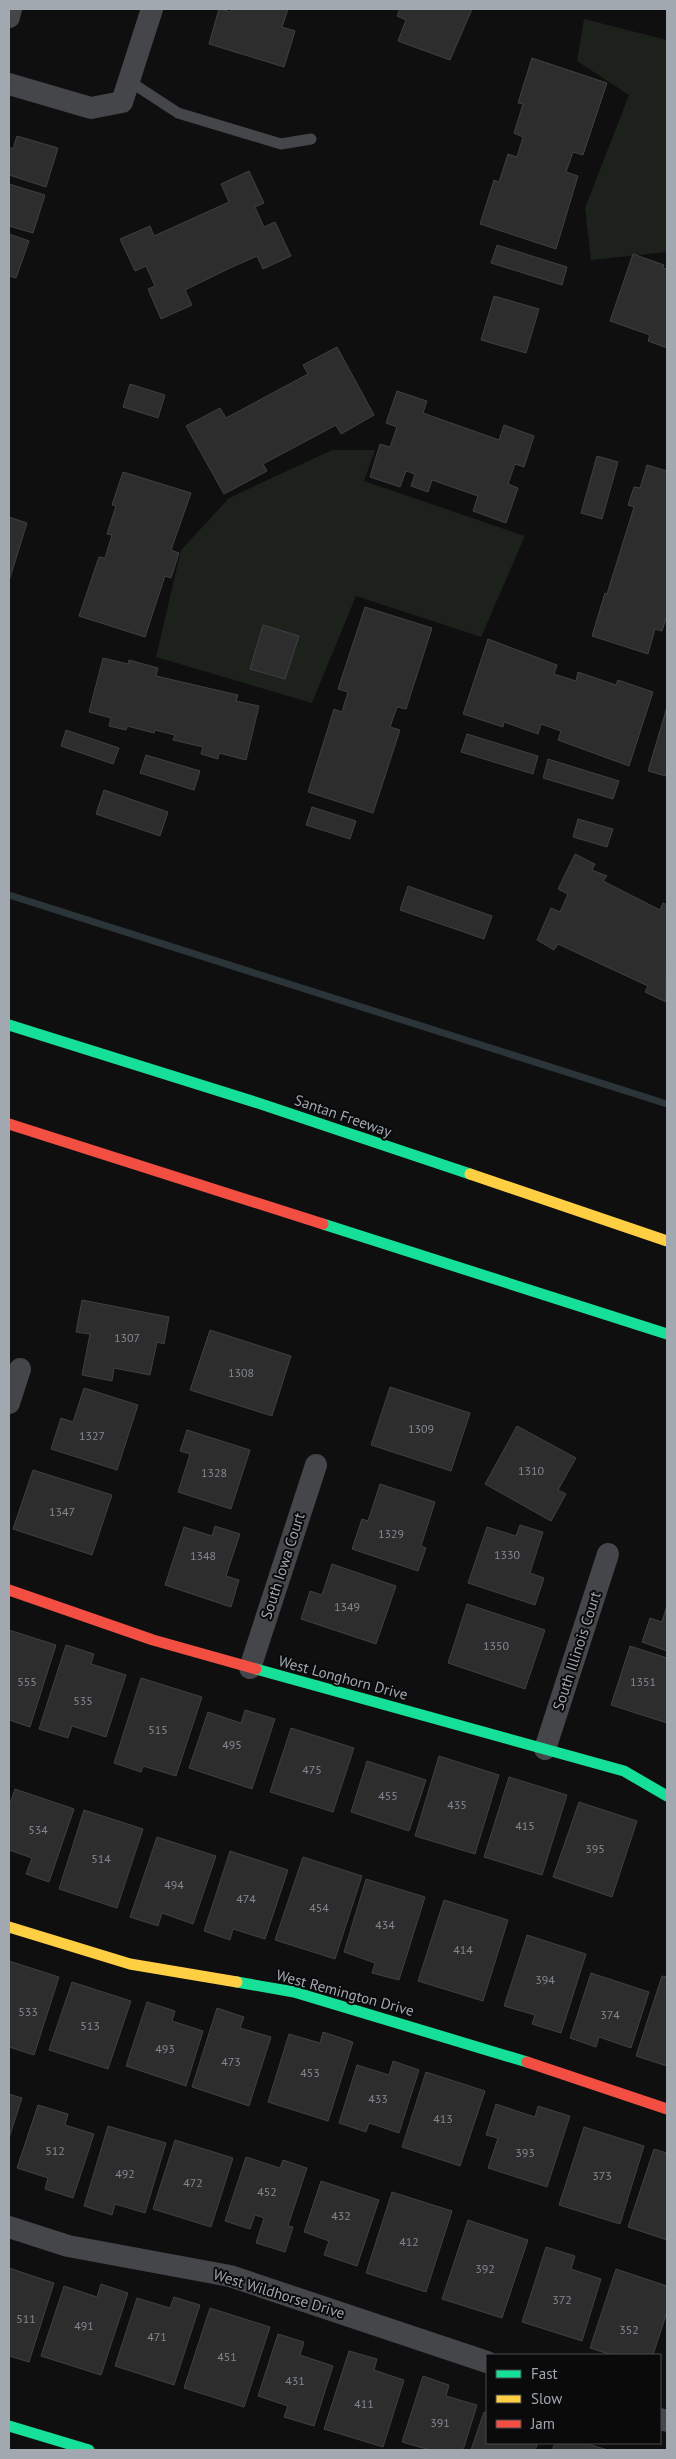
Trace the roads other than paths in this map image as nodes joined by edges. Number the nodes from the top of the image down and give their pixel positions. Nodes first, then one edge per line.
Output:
1 (11, 9) edge
2 (152, 9) edge
3 (9, 17) edge
4 (9, 84) edge
5 (126, 92) junction
6 (311, 139) dead end
7 (9, 1025) edge
8 (9, 1124) edge
9 (667, 1241) edge
10 (623, 1320) junction
11 (667, 1334) edge
12 (667, 1342) edge
13 (20, 1369) dead end
14 (9, 1403) edge
15 (316, 1465) dead end
16 (608, 1554) dead end
17 (9, 1590) edge
18 (250, 1668) junction
19 (545, 1749) junction
20 (667, 1796) edge
21 (9, 1927) edge
22 (667, 2109) edge
23 (9, 2227) edge
24 (486, 2362) edge
25 (9, 2426) edge
26 (89, 2450) edge

1 - 3 street
2 - 5 street
4 - 5 street
5 - 6 lane
7 - 9 main road, Santan Freeway
8 - 10 main road
10 - 11 main road
10 - 12 main road
13 - 14 street
15 - 18 street, South Iowa Court
16 - 19 street, South Illinois Court
17 - 18 main road, West Longhorn Drive
18 - 19 main road, West Longhorn Drive
19 - 20 main road, West Longhorn Drive
21 - 22 main road, West Remington Drive
23 - 24 street, West Wildhorse Drive
25 - 26 main road

